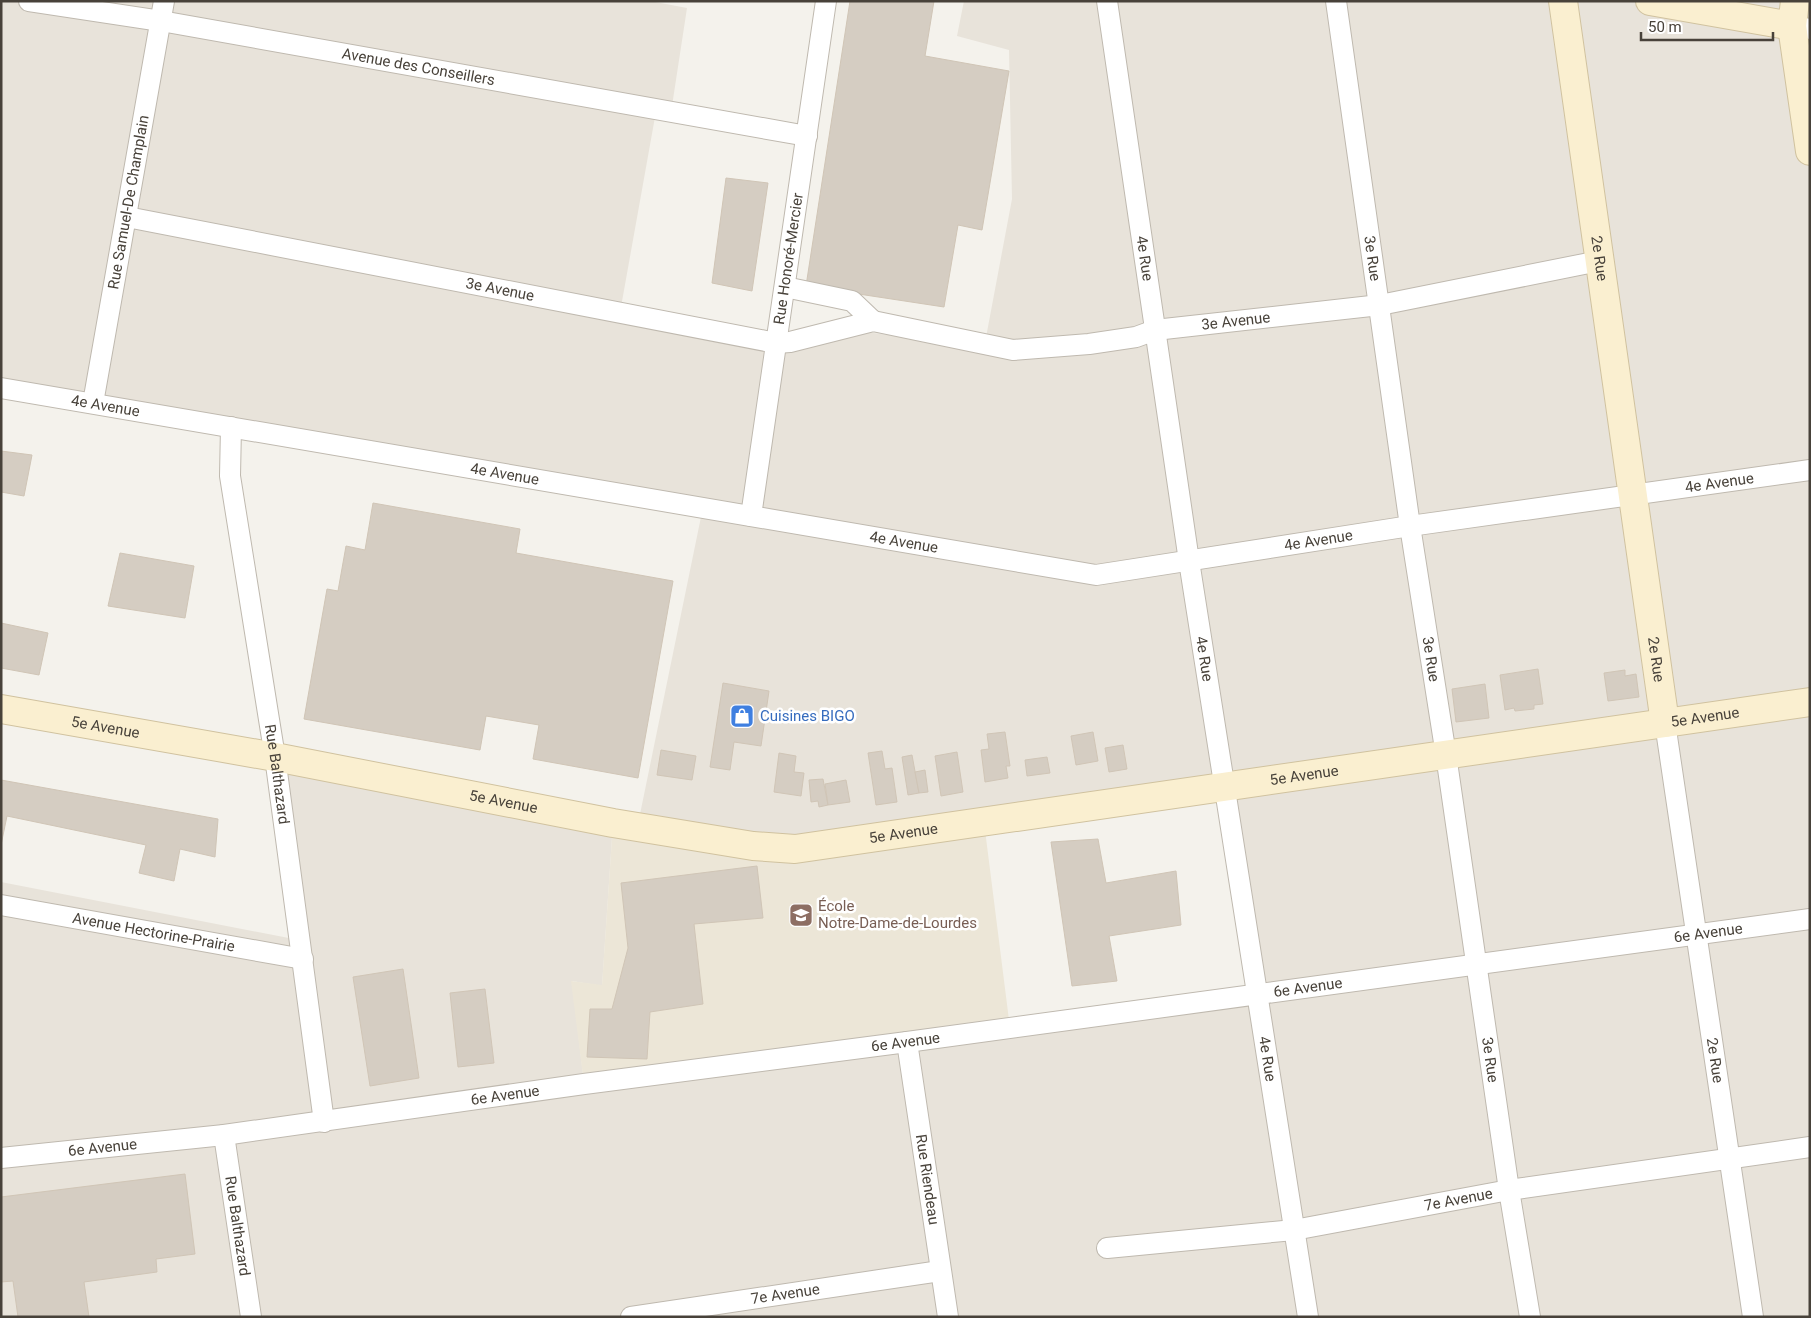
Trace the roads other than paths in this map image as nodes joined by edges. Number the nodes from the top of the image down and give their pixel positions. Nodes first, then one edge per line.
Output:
1 (29, 1) edge
2 (164, 1) edge
3 (826, 1) edge
4 (1107, 1) edge
5 (1336, 1) edge
6 (1563, 1) edge
7 (1650, 1) edge
8 (1799, 19) edge
9 (161, 21) junction
10 (807, 136) junction
11 (1810, 151) edge
12 (127, 217) junction
13 (1599, 261) junction
14 (784, 287) junction
15 (1380, 306) junction
16 (873, 321) junction
17 (1155, 330) junction
18 (776, 343) junction
19 (1, 388) edge
20 (93, 403) junction
21 (231, 427) junction
22 (1810, 470) edge
23 (1632, 495) junction
24 (751, 516) junction
25 (1410, 526) junction
26 (1189, 561) junction
27 (1810, 702) edge
28 (1, 708) edge
29 (1665, 724) junction
30 (1446, 755) junction
31 (275, 757) junction
32 (1224, 787) junction
33 (2, 908) edge
34 (1810, 919) edge
35 (1696, 934) junction
36 (303, 959) junction
37 (1476, 964) junction
38 (1256, 994) junction
39 (907, 1042) junction
40 (324, 1122) junction
41 (224, 1135) junction
42 (1810, 1147) edge
43 (1, 1158) edge
44 (1730, 1158) junction
45 (1509, 1190) junction
46 (1294, 1230) junction
47 (1107, 1248) dead end
48 (940, 1271) junction
49 (251, 1317) edge
50 (631, 1317) edge
51 (948, 1317) edge
52 (1308, 1317) edge
53 (1530, 1317) edge
54 (1753, 1317) edge

1 - 9 street, Avenue des Conseillers
2 - 9 street, Rue Samuel-De Champlain
3 - 10 street, Rue Honoré-Mercier
4 - 17 street, 4e Rue
5 - 15 street, 3e Rue
6 - 13 street, 2e Rue
7 - 8 street
8 - 11 street
9 - 10 street, Avenue des Conseillers
9 - 12 street, Rue Samuel-De Champlain
10 - 14 street, Rue Honoré-Mercier
12 - 18 street, 3e Avenue
12 - 20 street, Rue Samuel-De Champlain
13 - 15 street, 3e Avenue
13 - 23 street, 2e Rue
14 - 16 street
14 - 18 street, Rue Honoré-Mercier
15 - 17 street, 3e Avenue
15 - 25 street, 3e Rue
16 - 17 street, 3e Avenue
16 - 18 street, 3e Avenue
17 - 26 street, 4e Rue
18 - 24 street, Rue Honoré-Mercier
19 - 20 street, 4e Avenue
20 - 21 street, 4e Avenue
21 - 24 street, 4e Avenue
21 - 31 street, Rue Balthazard
22 - 23 street, 4e Avenue
23 - 25 street, 4e Avenue
23 - 29 street, 2e Rue
24 - 26 street, 4e Avenue
25 - 26 street, 4e Avenue
25 - 30 street, 3e Rue
26 - 32 street, 4e Rue
27 - 29 street, 5e Avenue
28 - 31 street, 5e Avenue
29 - 30 street, 5e Avenue
29 - 35 street, 2e Rue
30 - 32 street, 5e Avenue
30 - 37 street, 3e Rue
31 - 32 street, 5e Avenue
31 - 36 street, Rue Balthazard
32 - 38 street, 4e Rue
33 - 36 street, Avenue Hectorine-Prairie
34 - 35 street, 6e Avenue
35 - 37 street, 6e Avenue
35 - 44 street, 2e Rue
36 - 40 street, Rue Balthazard
37 - 38 street, 6e Avenue
37 - 45 street, 3e Rue
38 - 39 street, 6e Avenue
38 - 46 street, 4e Rue
39 - 40 street, 6e Avenue
39 - 48 street, Rue Riendeau
40 - 41 street, 6e Avenue
41 - 43 street, 6e Avenue
41 - 49 street, Rue Balthazard
42 - 44 street, 7e Avenue
44 - 45 street, 7e Avenue
44 - 54 street, 2e Rue
45 - 46 street, 7e Avenue
45 - 53 street, 3e Rue
46 - 47 street, 7e Avenue
46 - 52 street, 4e Rue
48 - 50 street, 7e Avenue
48 - 51 street, Rue Riendeau

